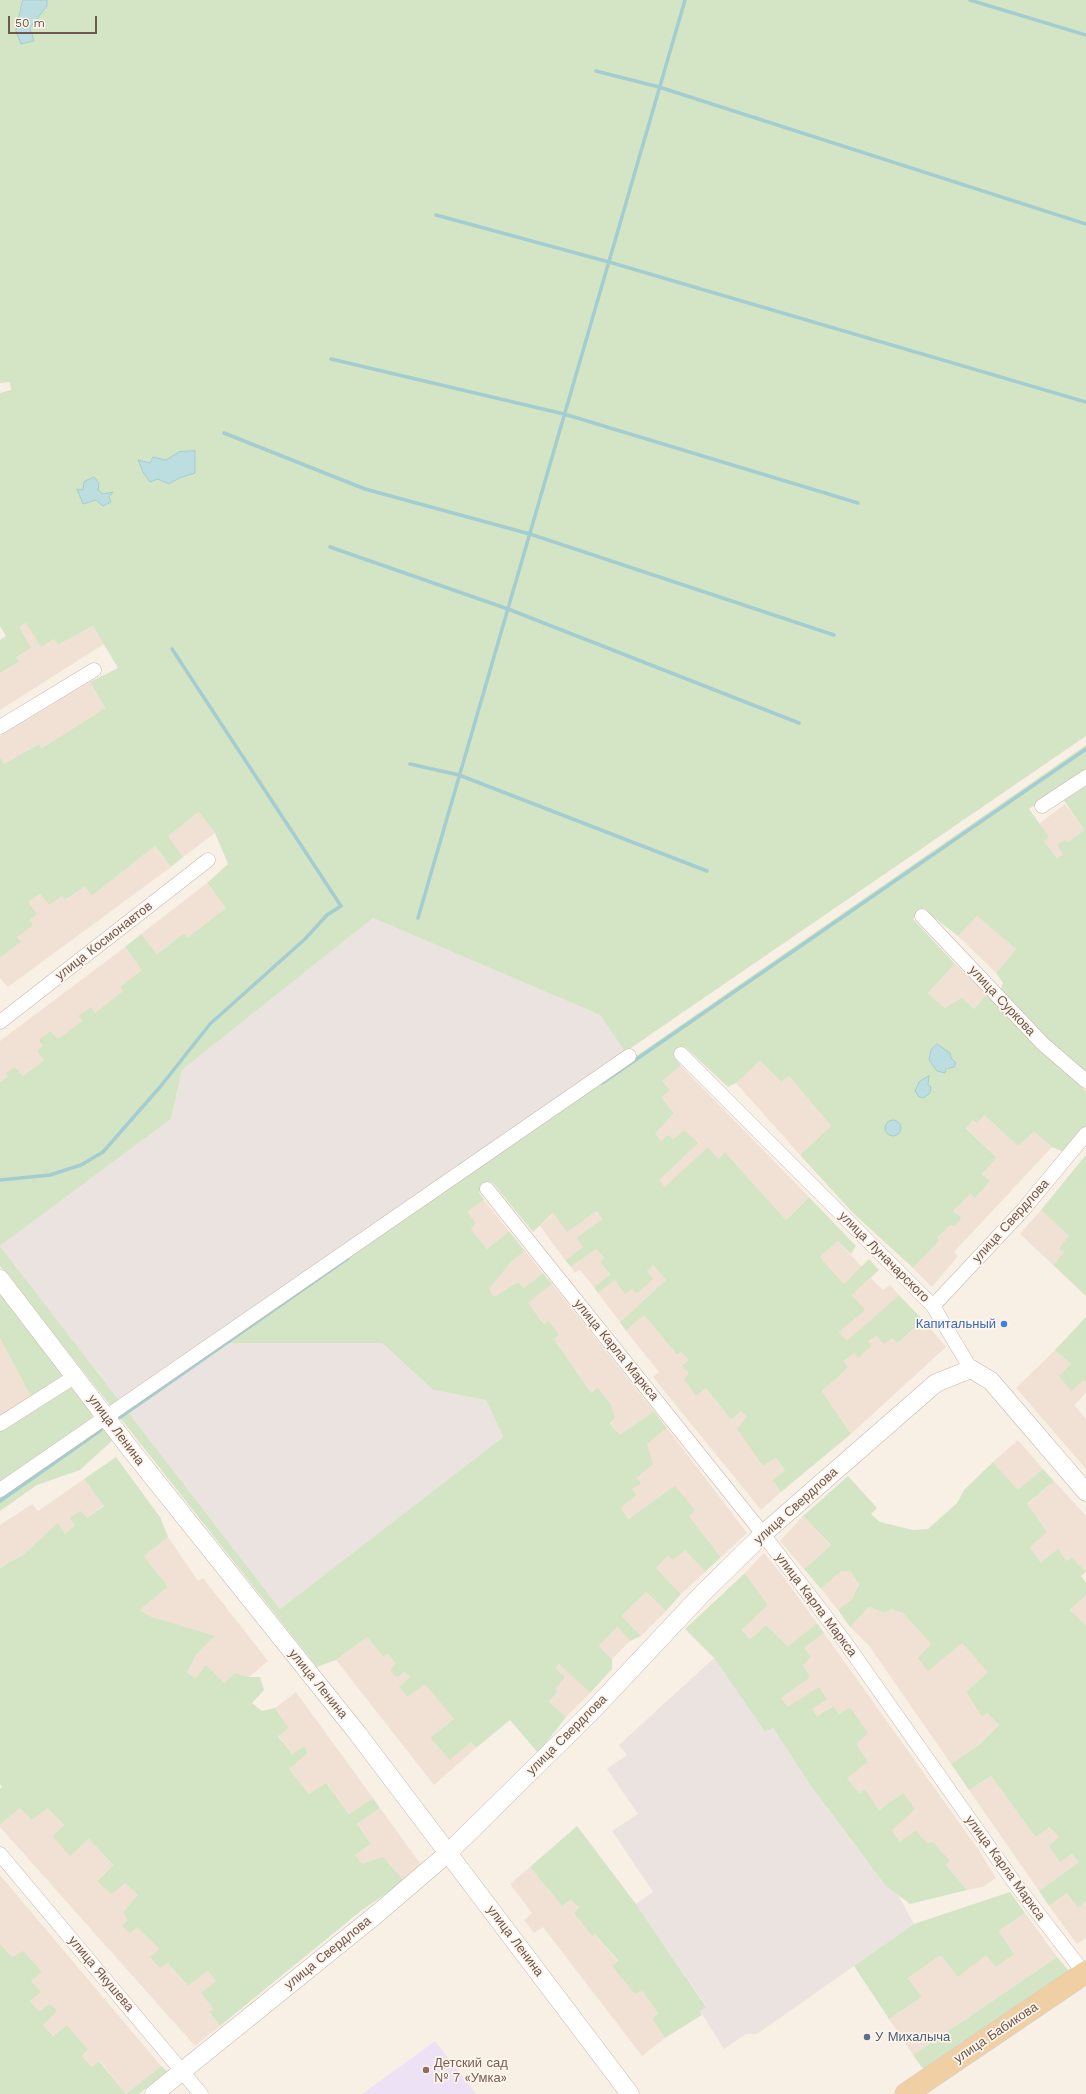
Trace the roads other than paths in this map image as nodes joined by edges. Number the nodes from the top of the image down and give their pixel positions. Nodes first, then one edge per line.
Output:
1 (94, 670) dead end
2 (0, 727) edge
3 (1086, 777) edge
4 (1042, 806) dead end
5 (208, 860) dead end
6 (922, 916) dead end
7 (0, 1022) edge
8 (681, 1054) dead end
9 (628, 1056) dead end
10 (1086, 1081) edge
11 (1086, 1134) edge
12 (487, 1189) dead end
13 (0, 1279) edge
14 (933, 1306) junction
15 (971, 1369) junction
16 (74, 1377) junction
17 (106, 1417) junction
18 (0, 1424) edge
19 (0, 1490) edge
20 (1086, 1492) edge
21 (763, 1534) junction
22 (448, 1853) junction
23 (0, 1854) edge
24 (1085, 1974) edge
25 (182, 2071) junction
26 (154, 2094) edge
27 (201, 2094) edge
28 (630, 2094) edge
29 (906, 2094) edge

1 - 2 street
3 - 4 street
5 - 7 street, улица Космонавтов
6 - 10 street, улица Суркова
8 - 14 street, улица Луначарского
9 - 17 street
11 - 14 street, улица Свердлова
12 - 21 street, улица Карла Маркса
13 - 16 street, улица Ленина
14 - 15 street, улица Луначарского
15 - 20 street, улица Луначарского
15 - 21 street, улица Свердлова
16 - 17 street, улица Ленина
16 - 18 street
17 - 19 street
17 - 22 street, улица Ленина
21 - 22 street, улица Свердлова
21 - 24 street, улица Карла Маркса
22 - 25 street, улица Свердлова
22 - 28 street, улица Ленина
23 - 25 street, улица Якушева
24 - 29 main road, улица Бабикова
25 - 26 street, улица Свердлова
25 - 27 street, улица Якушева

